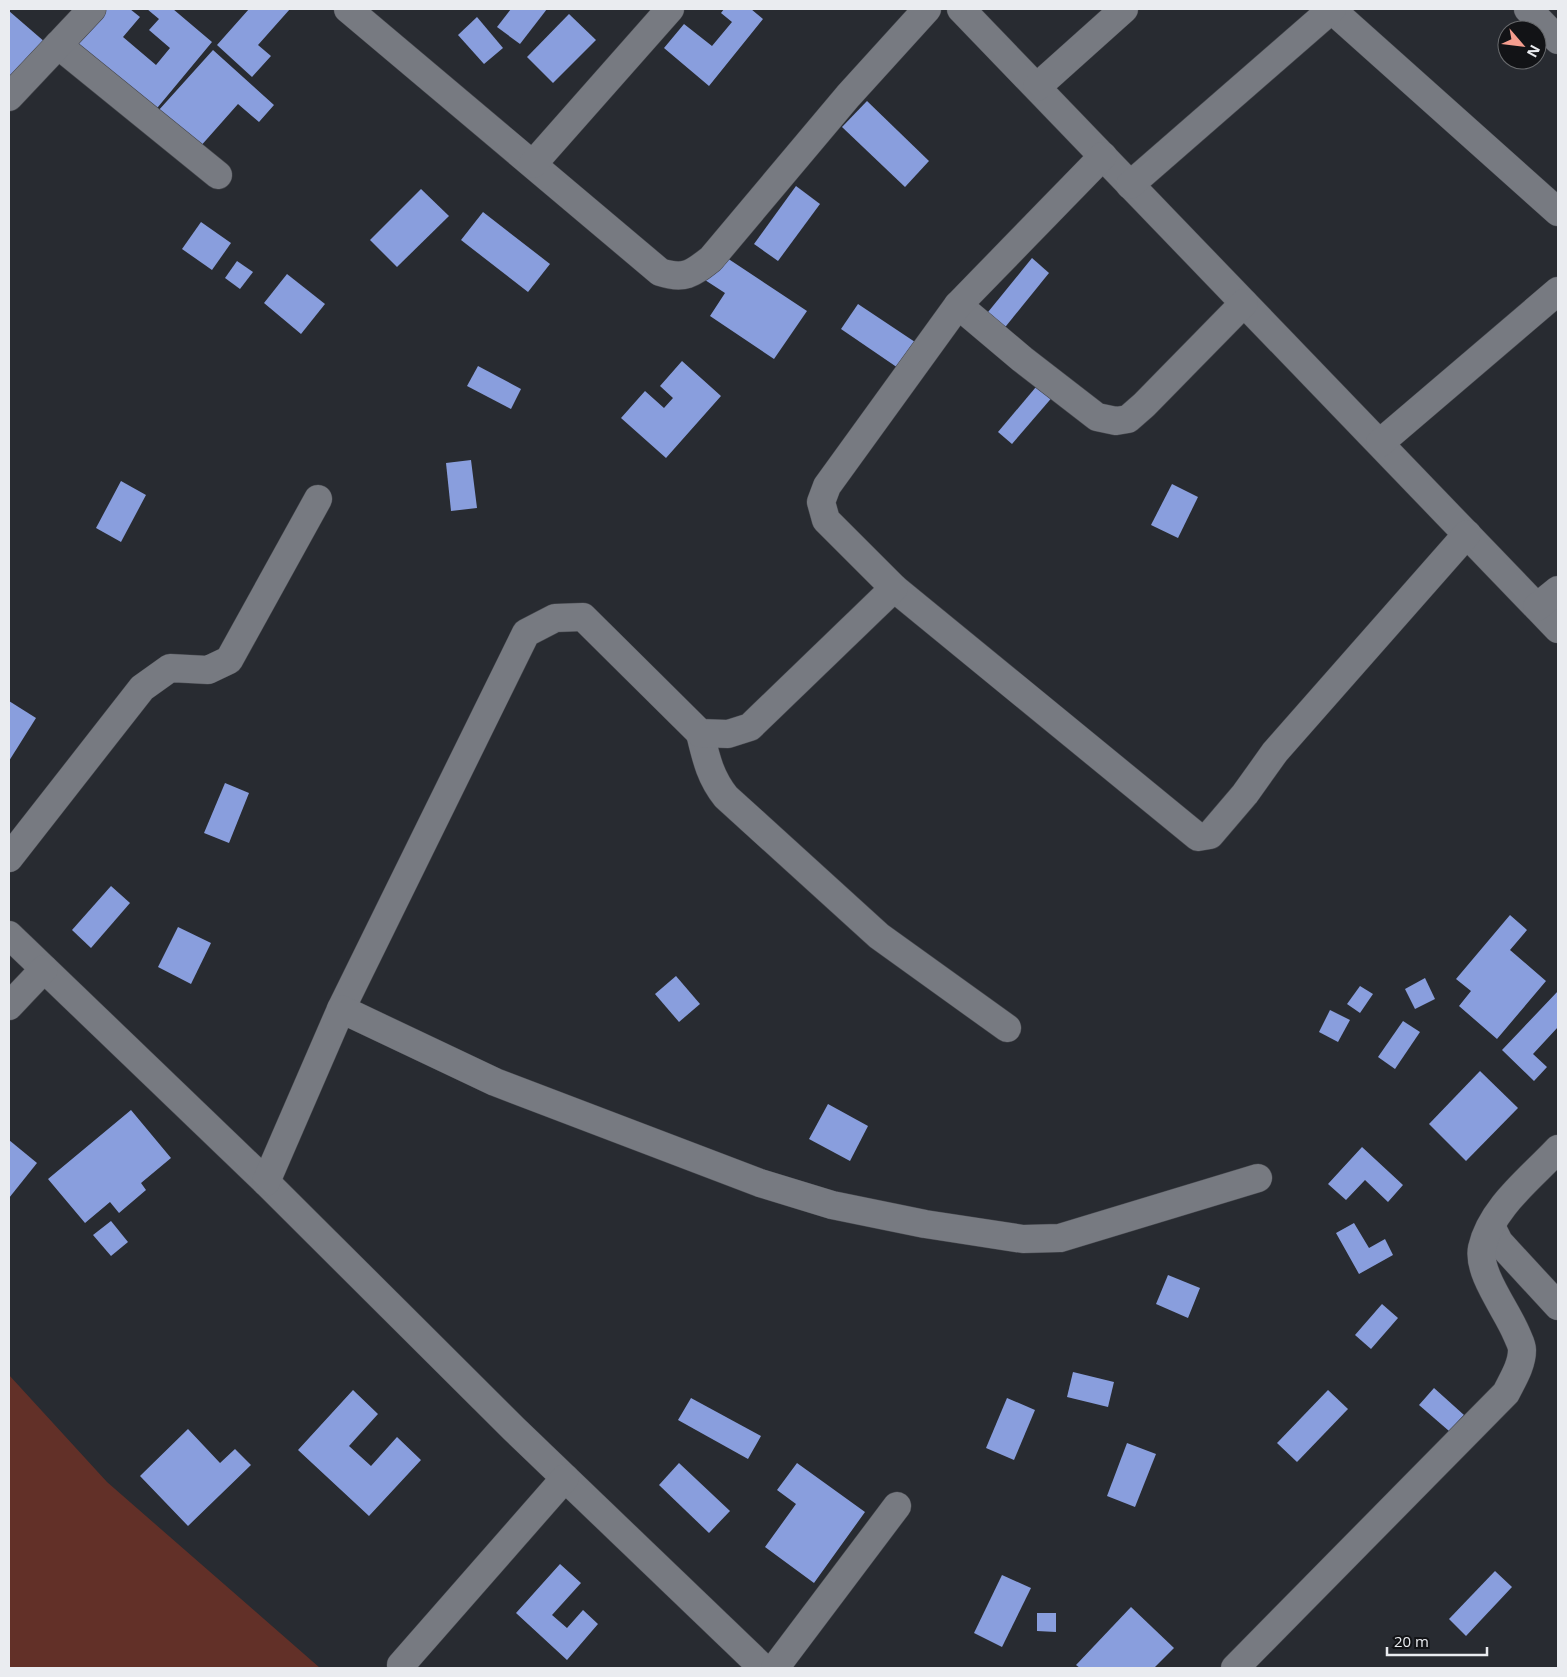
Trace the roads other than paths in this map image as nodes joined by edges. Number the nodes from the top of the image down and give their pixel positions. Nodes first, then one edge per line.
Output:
1 (92, 9) edge
2 (670, 9) edge
3 (927, 9) edge
4 (961, 9) edge
5 (1124, 9) edge
6 (1331, 9) edge
7 (1528, 9) edge
8 (360, 12) edge
9 (1558, 40) edge
10 (58, 46) junction
11 (1036, 87) junction
12 (9, 97) edge
13 (1103, 156) junction
14 (534, 164) junction
15 (218, 175) dead end
16 (1130, 185) junction
17 (1558, 212) edge
18 (1558, 291) edge
19 (1244, 302) junction
20 (958, 305) junction
21 (1380, 444) junction
22 (318, 499) dead end
23 (1467, 534) junction
24 (894, 588) junction
25 (1558, 590) edge
26 (1537, 607) junction
27 (1558, 629) edge
28 (700, 733) junction
29 (9, 858) edge
30 (9, 935) edge
31 (44, 970) junction
32 (9, 1006) edge
33 (341, 1008) junction
34 (1008, 1028) dead end
35 (1558, 1149) edge
36 (1258, 1178) dead end
37 (266, 1182) junction
38 (1491, 1226) junction
39 (1558, 1306) edge
40 (565, 1478) junction
41 (897, 1506) dead end
42 (401, 1665) dead end
43 (763, 1668) edge
44 (775, 1668) edge
45 (1235, 1668) edge

1 - 10 street
2 - 14 street
3 - 14 street
4 - 11 street
5 - 11 street
6 - 16 street
6 - 17 street
7 - 9 street
8 - 14 street
10 - 12 street
10 - 15 street
11 - 13 street
13 - 16 street
13 - 20 street
16 - 19 street
18 - 21 street
19 - 20 street
19 - 21 street
20 - 24 street
21 - 23 street
22 - 29 street
23 - 24 street
23 - 26 street
24 - 28 street
25 - 26 street
26 - 27 street
28 - 33 street
28 - 34 street
30 - 31 street
31 - 32 street
31 - 37 street
33 - 36 street
33 - 37 street
35 - 38 street
37 - 40 street
38 - 39 street
38 - 45 street
40 - 42 street
40 - 43 street
41 - 44 street

